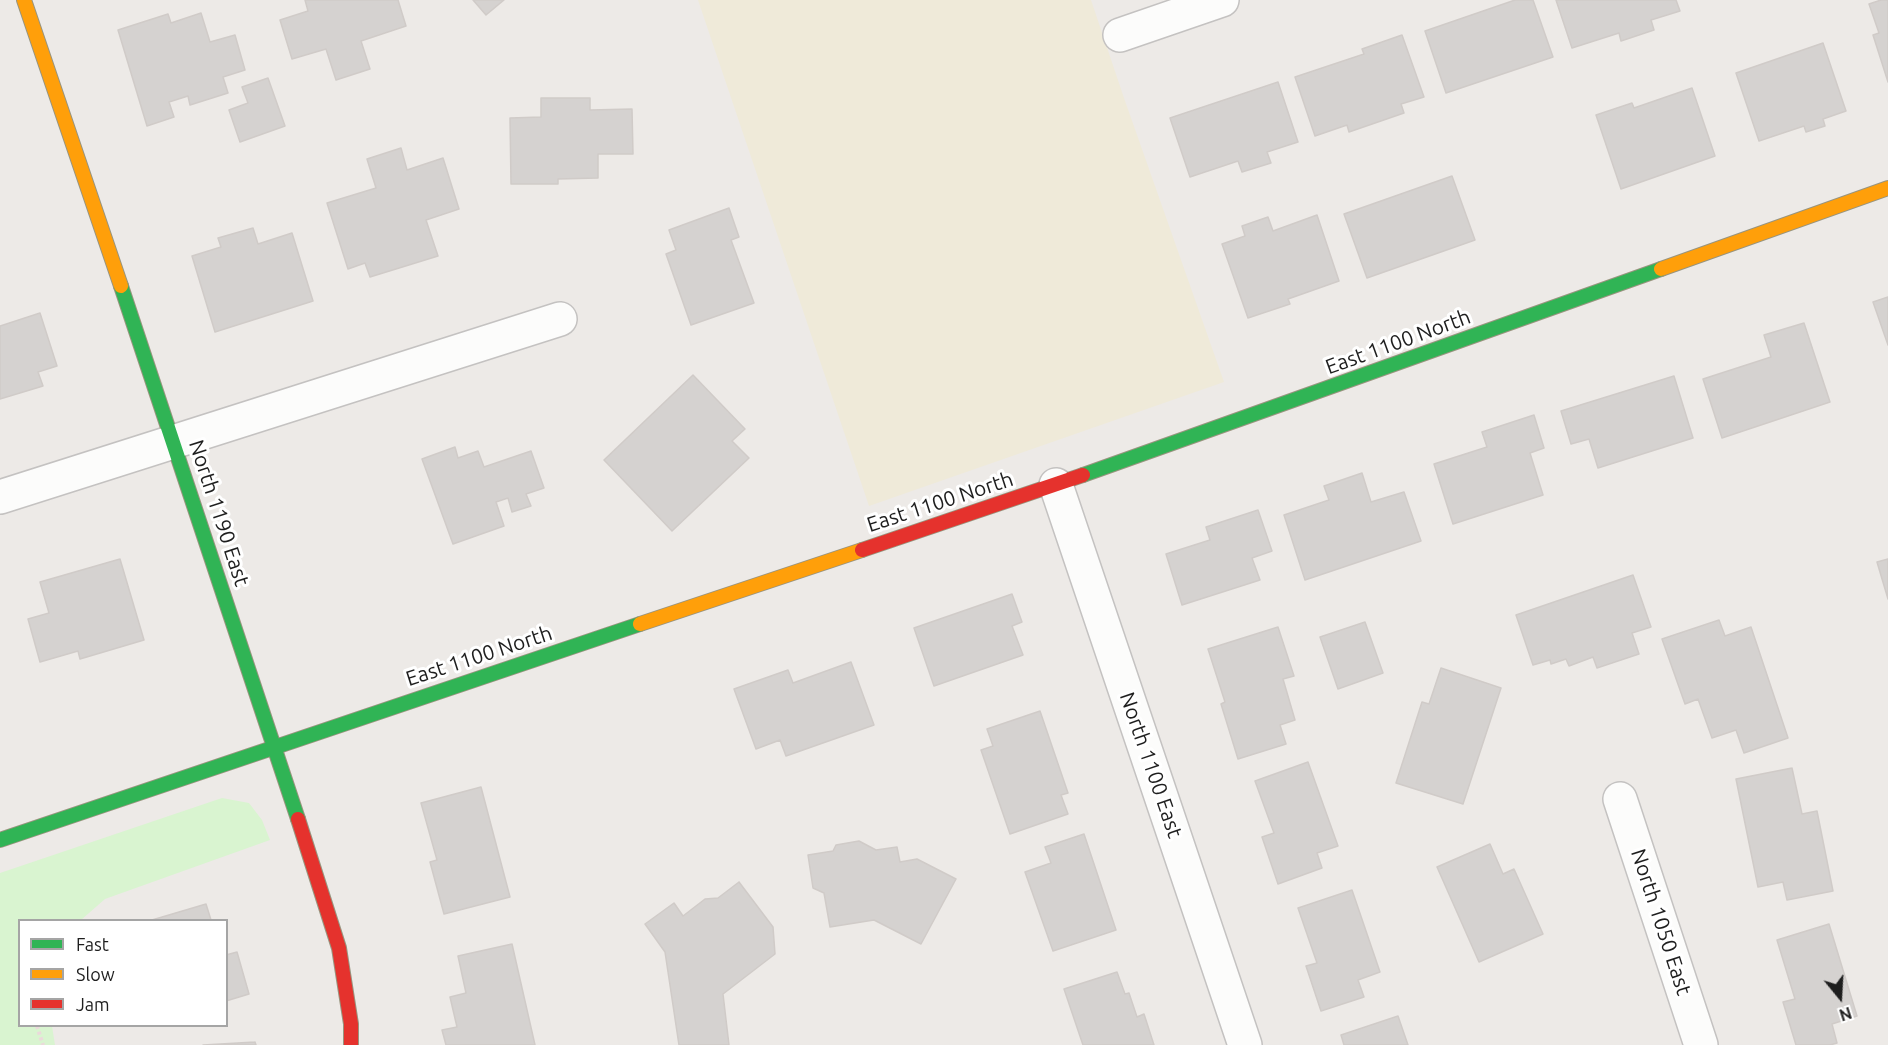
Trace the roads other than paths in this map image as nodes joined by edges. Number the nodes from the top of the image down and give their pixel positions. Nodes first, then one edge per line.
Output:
1 (24, 0) edge
2 (1222, 0) edge
3 (1120, 35) dead end
4 (1888, 188) edge
5 (560, 319) dead end
6 (174, 441) junction
7 (1056, 485) junction
8 (0, 497) edge
9 (274, 747) junction
10 (1620, 799) dead end
11 (0, 840) edge
12 (351, 1045) edge
13 (1245, 1045) edge
14 (1701, 1045) edge

1 - 6 street, North 1190 East
2 - 3 street
4 - 7 street, East 1100 North
5 - 6 street
6 - 8 street
6 - 9 street, North 1190 East
7 - 9 street, East 1100 North
7 - 13 street, North 1100 East
9 - 11 street, East 1100 North
9 - 12 street, North 1190 East
10 - 14 street, North 1050 East

